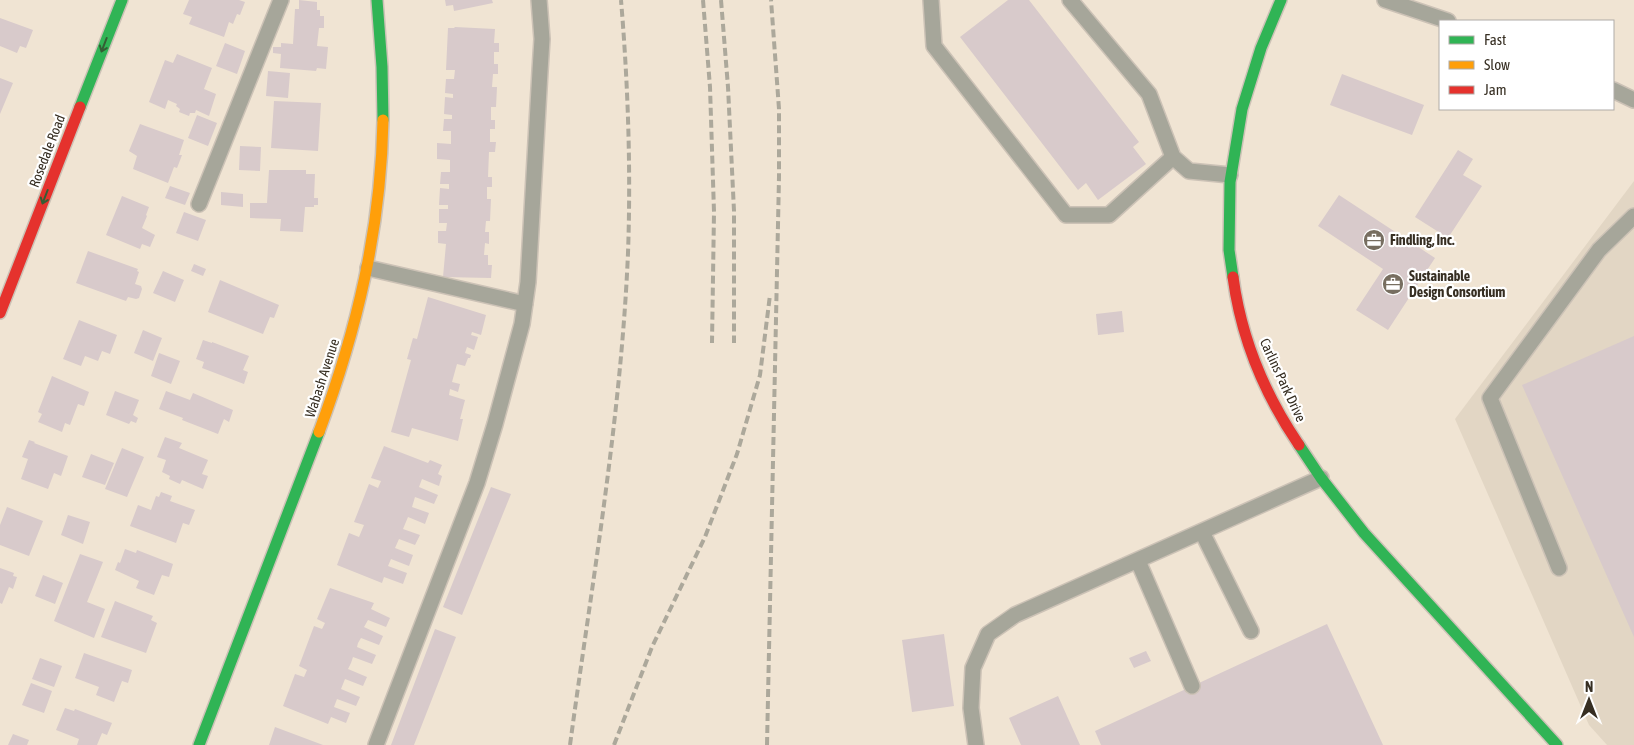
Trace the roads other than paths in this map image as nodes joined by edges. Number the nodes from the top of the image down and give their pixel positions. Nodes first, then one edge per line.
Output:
1 (122, 0) edge
2 (281, 0) edge
3 (377, 0) edge
4 (539, 0) edge
5 (931, 0) edge
6 (1070, 0) edge
7 (1282, 0) edge
8 (1385, 0) edge
9 (1445, 20) edge
10 (1614, 90) edge
11 (1634, 100) edge
12 (1173, 157) junction
13 (1230, 175) junction
14 (199, 204) dead end
15 (1634, 216) edge
16 (368, 268) junction
17 (525, 304) junction
18 (0, 313) edge
19 (1322, 478) junction
20 (1202, 532) junction
21 (1138, 561) junction
22 (1560, 568) dead end
23 (1251, 631) dead end
24 (1192, 686) dead end
25 (198, 745) edge
26 (376, 745) edge
27 (976, 745) edge
28 (1557, 745) edge

1 -> 18 street, Rosedale Road
2 - 14 lane
3 - 16 street, Wabash Avenue
4 - 17 lane
5 - 12 lane
6 - 12 lane
7 - 13 street, Carlins Park Drive
8 - 9 lane
10 - 11 lane
12 - 13 lane
13 - 19 street, Carlins Park Drive
15 - 22 lane
16 - 17 lane
16 - 25 street, Wabash Avenue
17 - 26 lane
19 - 20 lane
19 - 28 street, Carlins Park Drive
20 - 21 lane
20 - 23 lane
21 - 24 lane
21 - 27 lane

